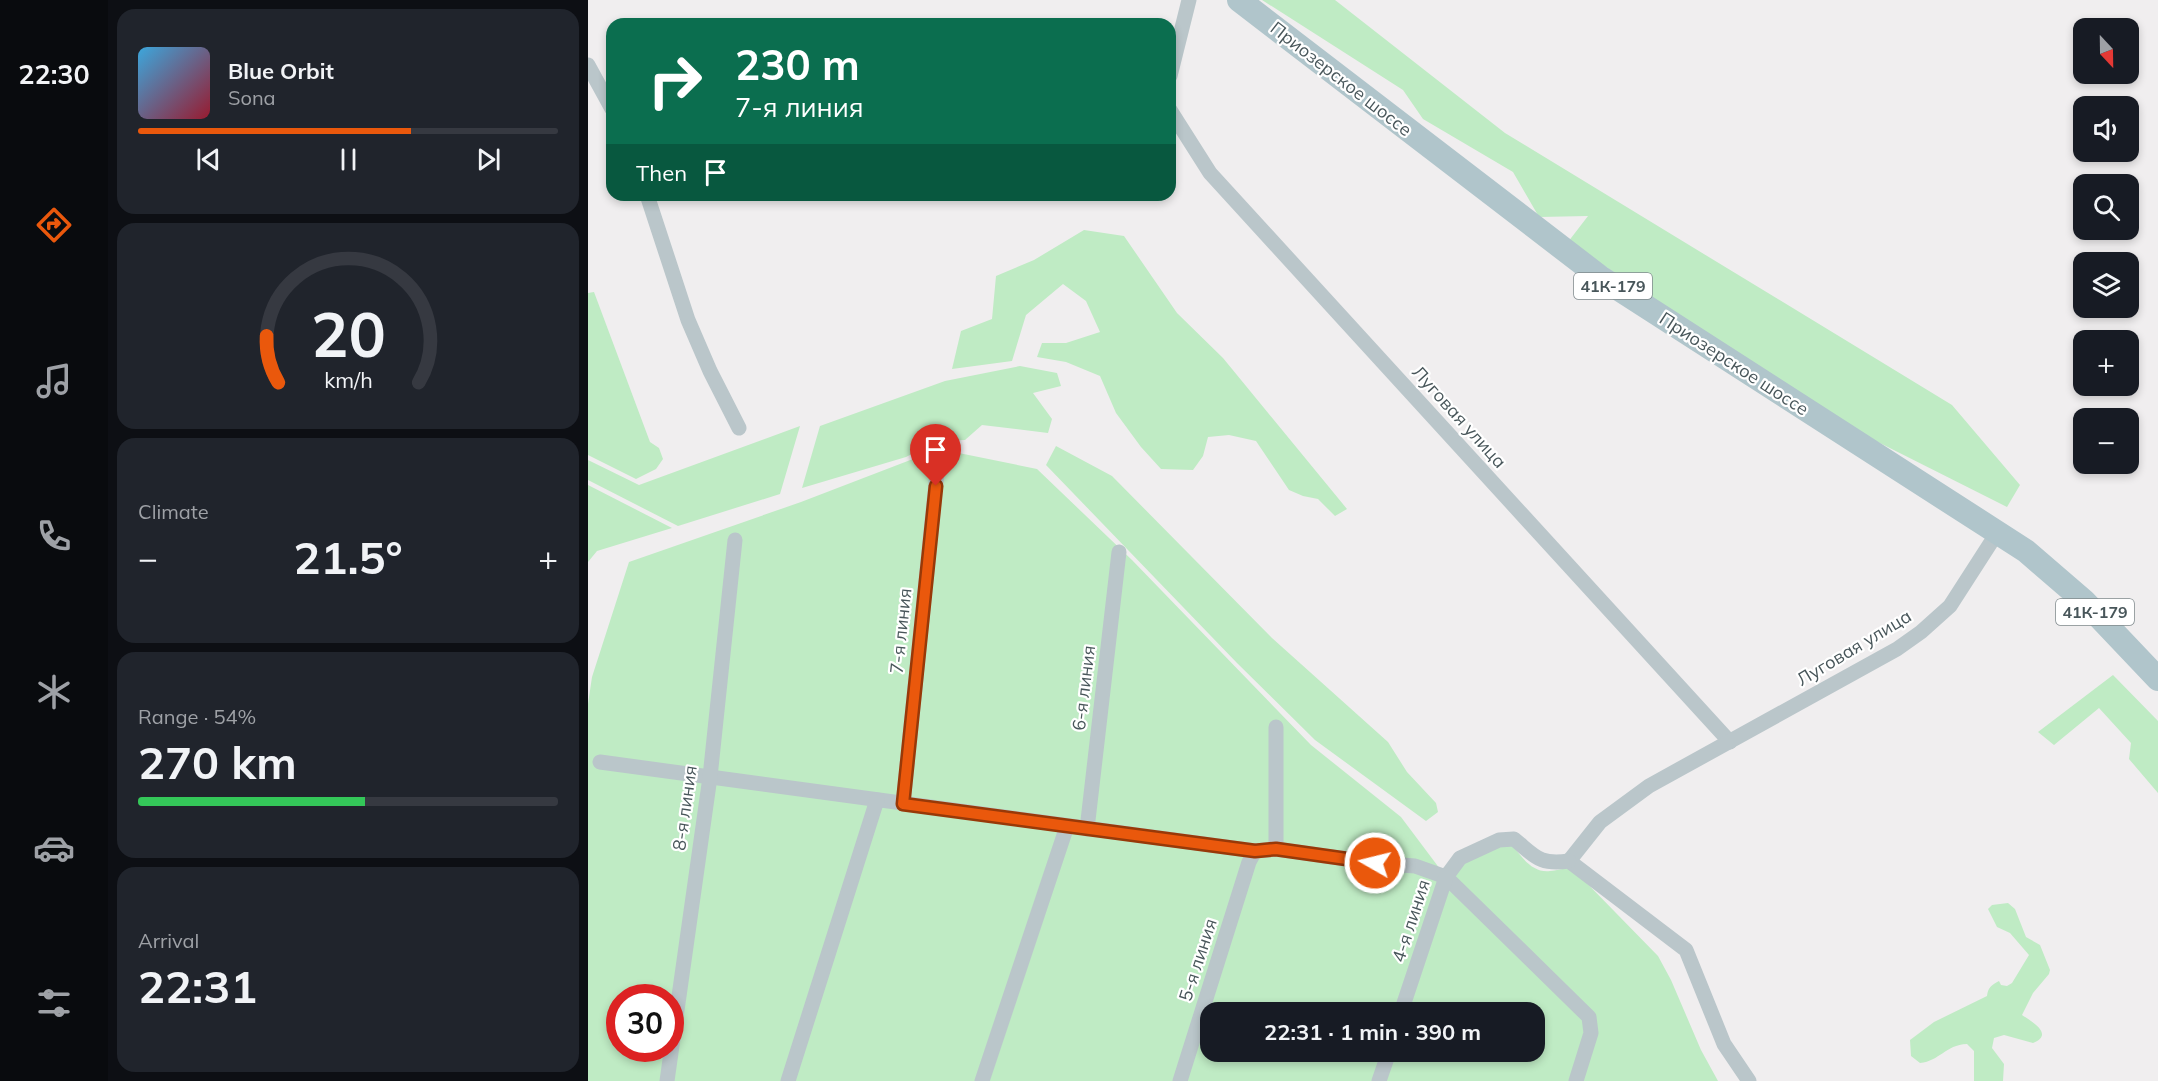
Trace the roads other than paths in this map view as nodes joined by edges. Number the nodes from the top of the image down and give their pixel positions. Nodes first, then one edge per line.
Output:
1 (1189, 0) edge
2 (1239, 0) edge
3 (1176, 52) edge
4 (588, 64) edge
5 (606, 98) edge
6 (1176, 119) edge
7 (649, 201) edge
8 (739, 428) dead end
9 (938, 463) dead end
10 (735, 540) dead end
11 (2011, 541) junction
12 (1119, 552) dead end
13 (2158, 679) edge
14 (1276, 727) dead end
15 (1730, 742) junction
16 (600, 762) dead end
17 (710, 777) junction
18 (877, 800) junction
19 (903, 804) junction
20 (1067, 826) junction
21 (1087, 829) junction
22 (1276, 849) junction
23 (1255, 851) junction
24 (1569, 861) junction
25 (1446, 877) junction
26 (1404, 1002) edge
27 (1386, 1062) edge
28 (667, 1081) edge
29 (788, 1081) edge
30 (982, 1081) edge
31 (1180, 1081) edge
32 (1379, 1081) edge
33 (1576, 1081) edge
34 (1749, 1081) edge

1 - 3 street
2 - 11 main road, Приозерское шоссе / 41К-179
4 - 5 street
6 - 15 street, Луговая улица
7 - 8 street
9 - 19 street, 7-я линия
10 - 17 street, 8-я линия
11 - 13 main road, Приозерское шоссе / 41К-179
11 - 15 street, Луговая улица
12 - 21 street, 6-я линия
14 - 22 street
15 - 24 street, Луговая улица
16 - 17 street
17 - 18 street
17 - 28 street, 8-я линия
18 - 19 street
18 - 29 street
19 - 20 street
20 - 21 street
20 - 30 street
21 - 23 street
22 - 23 street
22 - 25 street
23 - 31 street, 5-я линия
24 - 25 street, 4-я линия
24 - 34 street
25 - 26 street, 4-я линия
25 - 33 street
27 - 32 street

